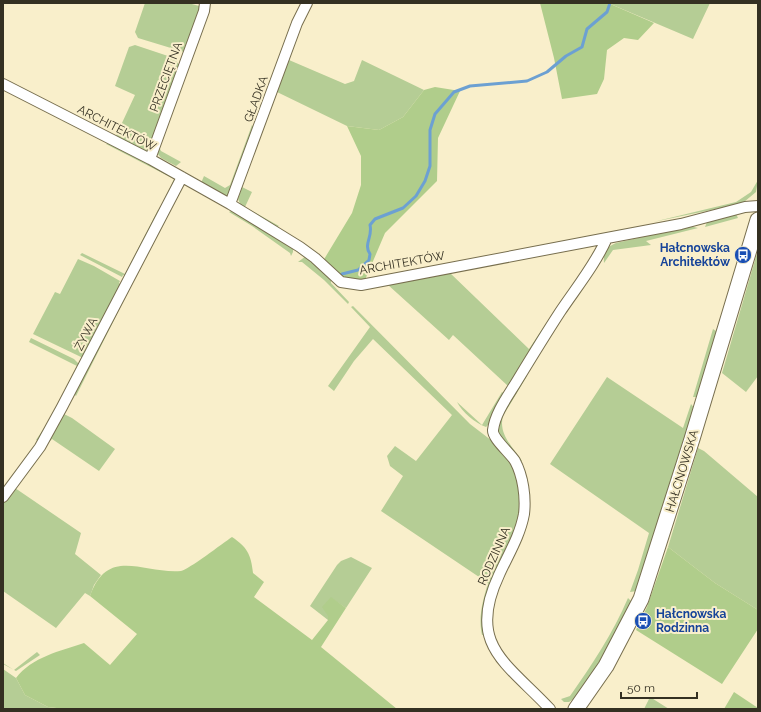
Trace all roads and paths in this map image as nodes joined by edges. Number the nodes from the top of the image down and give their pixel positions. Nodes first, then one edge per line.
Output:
1 (205, 3) edge
2 (307, 3) edge
3 (3, 84) edge
4 (150, 159) junction
5 (182, 177) junction
6 (230, 204) junction
7 (758, 206) edge
8 (758, 220) edge
9 (607, 238) junction
10 (3, 497) edge
11 (550, 709) edge
12 (576, 709) edge

1 - 4 street, PRZECIĘTNA
2 - 6 street, GŁADKA
3 - 4 street, ARCHITEKTÓW
4 - 5 street, ARCHITEKTÓW
5 - 6 street, ARCHITEKTÓW
5 - 10 street, ŻYWA
6 - 9 street, ARCHITEKTÓW
7 - 9 street, ARCHITEKTÓW
8 - 12 street, HAŁCNOWSKA
9 - 11 street, RODZINNA

